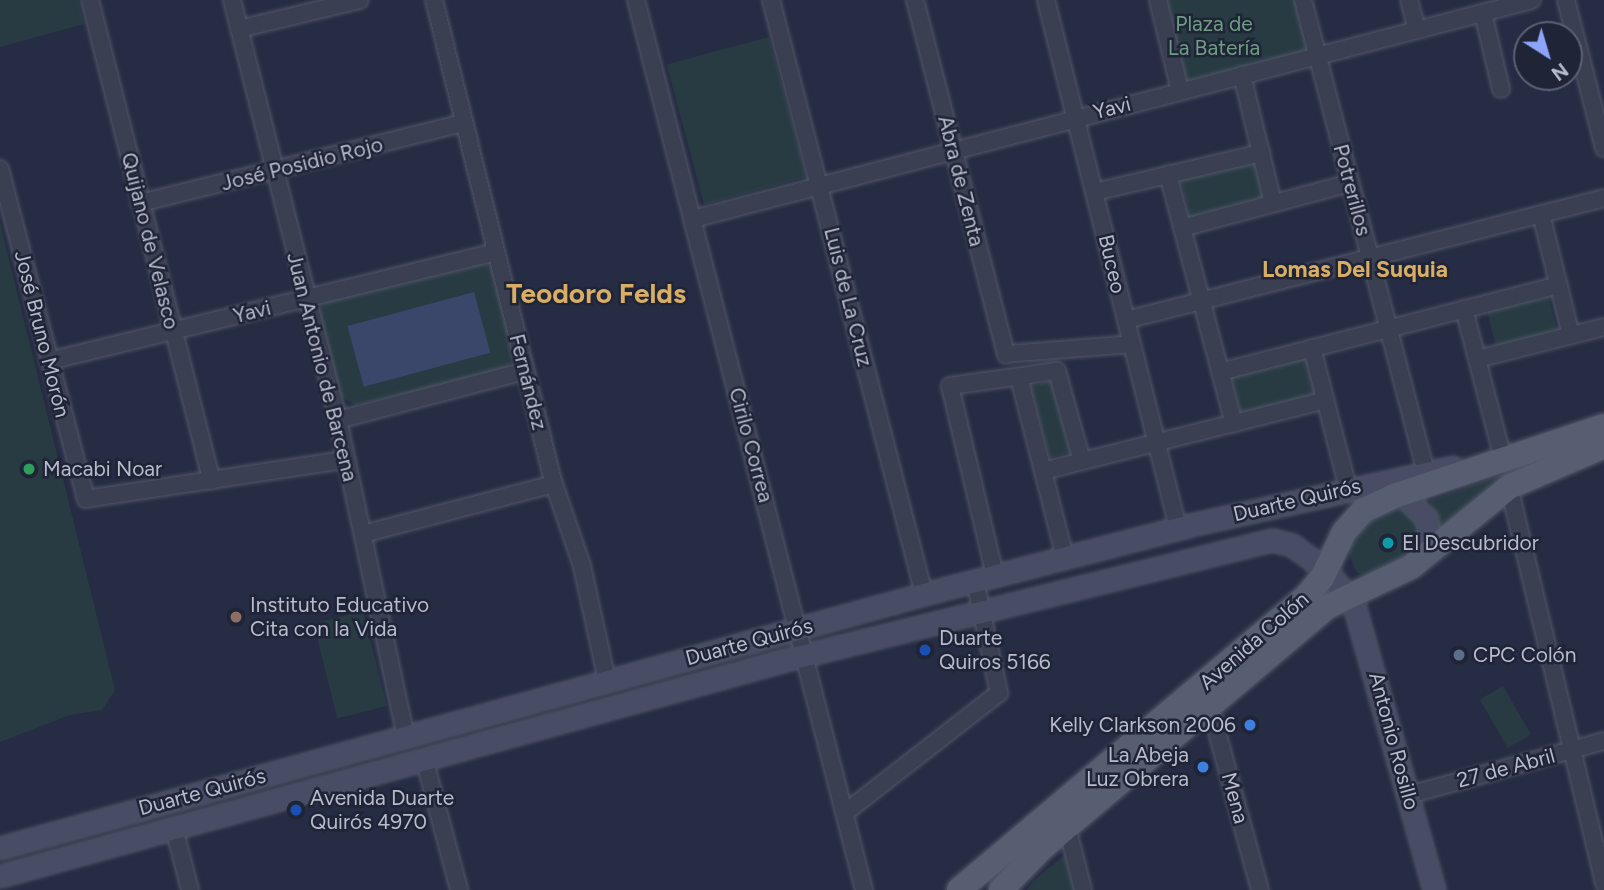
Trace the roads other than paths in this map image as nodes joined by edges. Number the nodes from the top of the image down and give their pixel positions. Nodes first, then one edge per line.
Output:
1 (90, 0) edge
2 (232, 0) edge
3 (360, 0) edge
4 (434, 0) edge
5 (636, 0) edge
6 (771, 0) edge
7 (915, 0) edge
8 (1046, 0) edge
9 (1158, 0) edge
10 (1303, 0) edge
11 (1409, 0) edge
12 (1532, 0) edge
13 (1566, 0) edge
14 (1483, 13) junction
15 (239, 29) junction
16 (1417, 30) junction
17 (1317, 56) junction
18 (1242, 75) junction
19 (1501, 89) dead end
20 (1180, 90) junction
21 (1076, 117) junction
22 (463, 123) junction
23 (1602, 130) edge
24 (1604, 148) edge
25 (954, 149) junction
26 (1261, 153) junction
27 (0, 169) edge
28 (273, 171) junction
29 (1168, 174) junction
30 (1350, 183) junction
31 (820, 185) junction
32 (1096, 192) junction
33 (1604, 198) edge
34 (140, 203) junction
35 (1273, 204) junction
36 (1541, 214) junction
37 (693, 219) junction
38 (1182, 228) junction
39 (495, 252) junction
40 (1370, 257) junction
41 (1559, 285) junction
42 (306, 299) junction
43 (1201, 300) junction
44 (1464, 309) junction
45 (1126, 320) junction
46 (1604, 327) edge
47 (1388, 329) junction
48 (174, 331) junction
49 (1571, 335) junction
50 (1132, 344) junction
51 (1312, 348) junction
52 (1477, 359) junction
53 (49, 361) junction
54 (525, 371) junction
55 (1220, 372) junction
56 (1019, 377) junction
57 (1325, 400) junction
58 (338, 420) junction
59 (1234, 423) junction
60 (1604, 426) edge
61 (1156, 443) junction
62 (1604, 446) edge
63 (1503, 459) junction
64 (344, 460) junction
65 (1082, 461) junction
66 (1043, 471) junction
67 (1426, 472) junction
68 (212, 481) junction
69 (554, 484) junction
70 (1395, 486) junction
71 (1509, 487) junction
72 (1348, 488) junction
73 (1178, 528) junction
74 (363, 534) junction
75 (1430, 550) junction
76 (1065, 557) junction
77 (1326, 570) junction
78 (985, 578) junction
79 (924, 594) junction
80 (1348, 594) junction
81 (983, 612) junction
82 (799, 628) junction
83 (805, 655) junction
84 (607, 681) junction
85 (1210, 706) junction
86 (406, 736) junction
87 (1604, 741) edge
88 (1572, 751) junction
89 (424, 758) junction
90 (1409, 795) junction
91 (846, 812) junction
92 (1067, 827) junction
93 (174, 828) junction
94 (0, 848) edge
95 (0, 876) edge
96 (1604, 884) edge
97 (190, 890) edge
98 (459, 890) edge
99 (864, 890) edge
100 (959, 890) edge
101 (1001, 890) edge
102 (1083, 890) edge
103 (1260, 890) edge
104 (1434, 890) edge

1 - 34 street, Quijano de Velasco
2 - 15 street, Juan Antonio de Barcena
3 - 15 street
4 - 22 street, Fernández
5 - 37 street, Cirilo Correa
6 - 31 street, Luis de La Cruz
7 - 25 street, Abra de Zenta
8 - 21 street, Buceo
9 - 20 street
10 - 17 street, Potrerillos
11 - 16 street
12 - 14 street, Yavi
13 - 23 street
14 - 16 street, Yavi
14 - 19 street
15 - 28 street, Juan Antonio de Barcena
16 - 17 street, Yavi
17 - 18 street, Yavi
17 - 30 street, Potrerillos
18 - 20 street, Yavi
18 - 26 street
20 - 21 street, Yavi
21 - 25 street, Yavi
21 - 32 street, Buceo
22 - 28 street, José Posidio Rojo
22 - 39 street, Fernández
23 - 24 street
25 - 31 street, Yavi
25 - 50 street, Abra de Zenta
26 - 29 street
26 - 35 street
27 - 53 street, José Bruno Morón
28 - 34 street, José Posidio Rojo
28 - 42 street, Juan Antonio de Barcena
29 - 32 street
29 - 38 street
30 - 35 street
30 - 40 street, Potrerillos
31 - 37 street, Yavi
31 - 79 street, Luis de La Cruz
32 - 45 street, Buceo
33 - 36 street
34 - 48 street, Quijano de Velasco
35 - 38 street
36 - 40 street
36 - 41 street
37 - 82 street, Cirilo Correa
38 - 43 street
39 - 42 street, Yavi
39 - 54 street, Fernández
40 - 43 street
40 - 47 street, Potrerillos
41 - 44 street
41 - 49 street
42 - 48 street, Yavi
42 - 58 street, Juan Antonio de Barcena
43 - 45 street
43 - 55 street
44 - 47 street
44 - 52 street
45 - 50 street, Buceo
46 - 49 street
47 - 51 street
47 - 67 street, Potrerillos
48 - 53 street, Yavi
48 - 68 street, Quijano de Velasco
49 - 52 street
50 - 61 street, Buceo
51 - 55 street
51 - 57 street
52 - 63 street
53 - 68 street, José Bruno Morón
54 - 58 street
54 - 69 street, Fernández
55 - 59 street
56 - 65 street
56 - 66 street
56 - 78 street
57 - 59 street
57 - 72 street
58 - 64 street, Juan Antonio de Barcena
59 - 61 street
60 - 63 main road, Avenida Colón
61 - 65 street
61 - 73 street, Buceo
62 - 71 main road, Avenida Colón
63 - 67 main road, Duarte Quirós
63 - 70 main road, Avenida Colón
64 - 68 street
64 - 74 street, Juan Antonio de Barcena
65 - 66 street
66 - 76 street
67 - 70 main road, Duarte Quirós
69 - 74 street
69 - 84 street, Fernández
70 - 72 main road, Duarte Quirós
70 - 75 main road
70 - 77 main road, Avenida Colón
71 - 75 main road, Avenida Colón
71 - 88 street
72 - 73 main road, Duarte Quirós
73 - 76 main road, Duarte Quirós
74 - 86 street, Juan Antonio de Barcena
75 - 80 main road, Avenida Colón
76 - 78 main road, Duarte Quirós
77 - 80 main road, Duarte Quirós
77 - 81 main road, Duarte Quirós
77 - 100 main road, Avenida Colón
78 - 79 main road, Duarte Quirós
78 - 81 street
79 - 82 main road, Duarte Quirós
80 - 85 main road, Avenida Colón
80 - 90 main road, Antonio Rosillo
81 - 83 main road, Duarte Quirós
81 - 91 street
82 - 83 street, Cirilo Correa
82 - 84 main road, Duarte Quirós
83 - 89 main road, Duarte Quirós
83 - 91 street, Cirilo Correa
84 - 86 main road, Duarte Quirós
85 - 92 main road, Avenida Colón
85 - 103 street, Mena
86 - 94 main road, Duarte Quirós
87 - 88 street, 27 de Abril
88 - 90 street, 27 de Abril
88 - 96 street
89 - 93 main road, Duarte Quirós
89 - 98 street
90 - 104 main road, Antonio Rosillo
91 - 99 street, Cirilo Correa
92 - 101 main road, Avenida Colón
92 - 102 street
93 - 95 main road, Duarte Quirós
93 - 97 street

